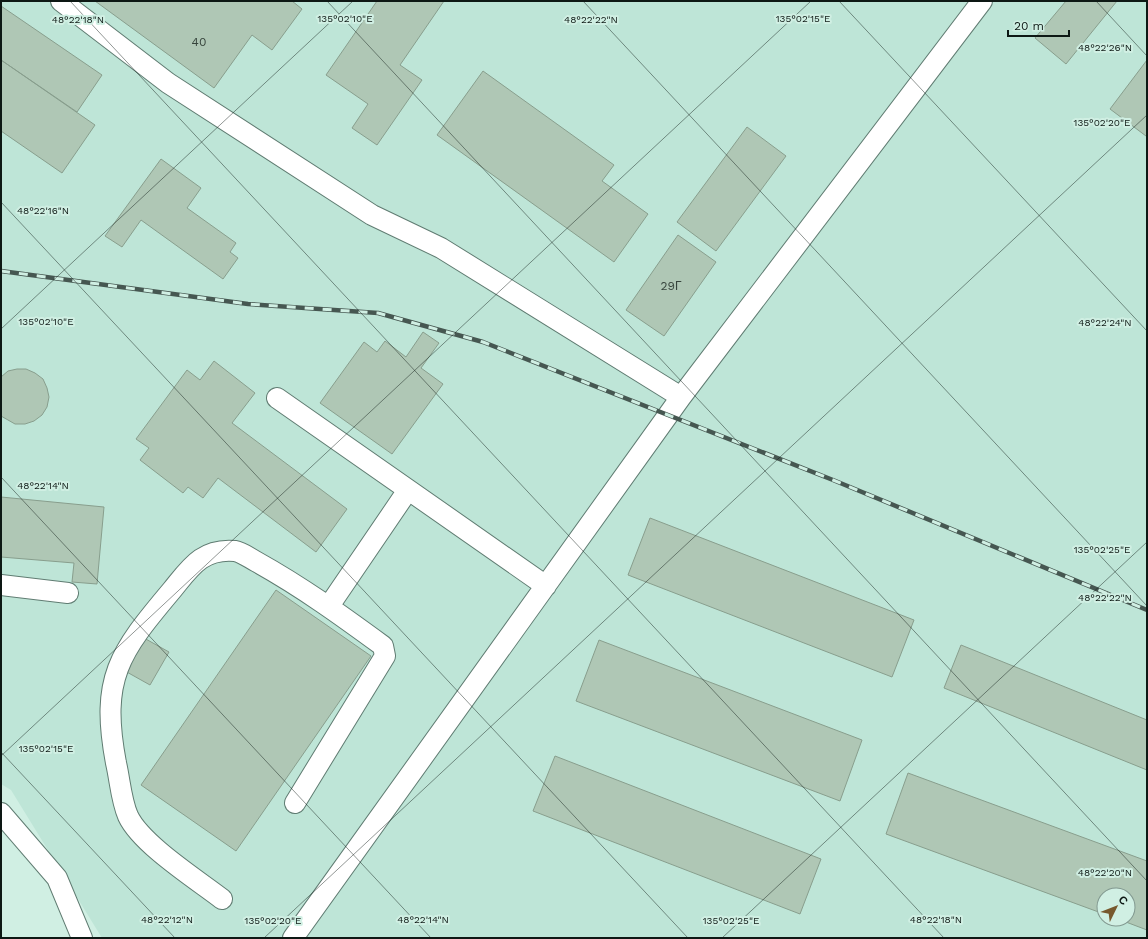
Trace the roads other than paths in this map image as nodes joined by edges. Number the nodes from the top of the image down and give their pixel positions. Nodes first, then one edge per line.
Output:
1 (61, 1) edge
2 (982, 1) edge
3 (682, 397) junction
4 (277, 398) dead end
5 (408, 490) junction
6 (1, 584) edge
7 (546, 586) junction
8 (68, 593) dead end
9 (329, 606) junction
10 (295, 803) dead end
11 (1, 814) edge
12 (222, 899) dead end
13 (82, 938) edge
14 (293, 938) edge

1 - 3 street
2 - 3 street
3 - 7 street
4 - 5 street
5 - 7 street
5 - 9 street
6 - 8 street
7 - 14 street
9 - 10 street
9 - 12 street
11 - 13 street

